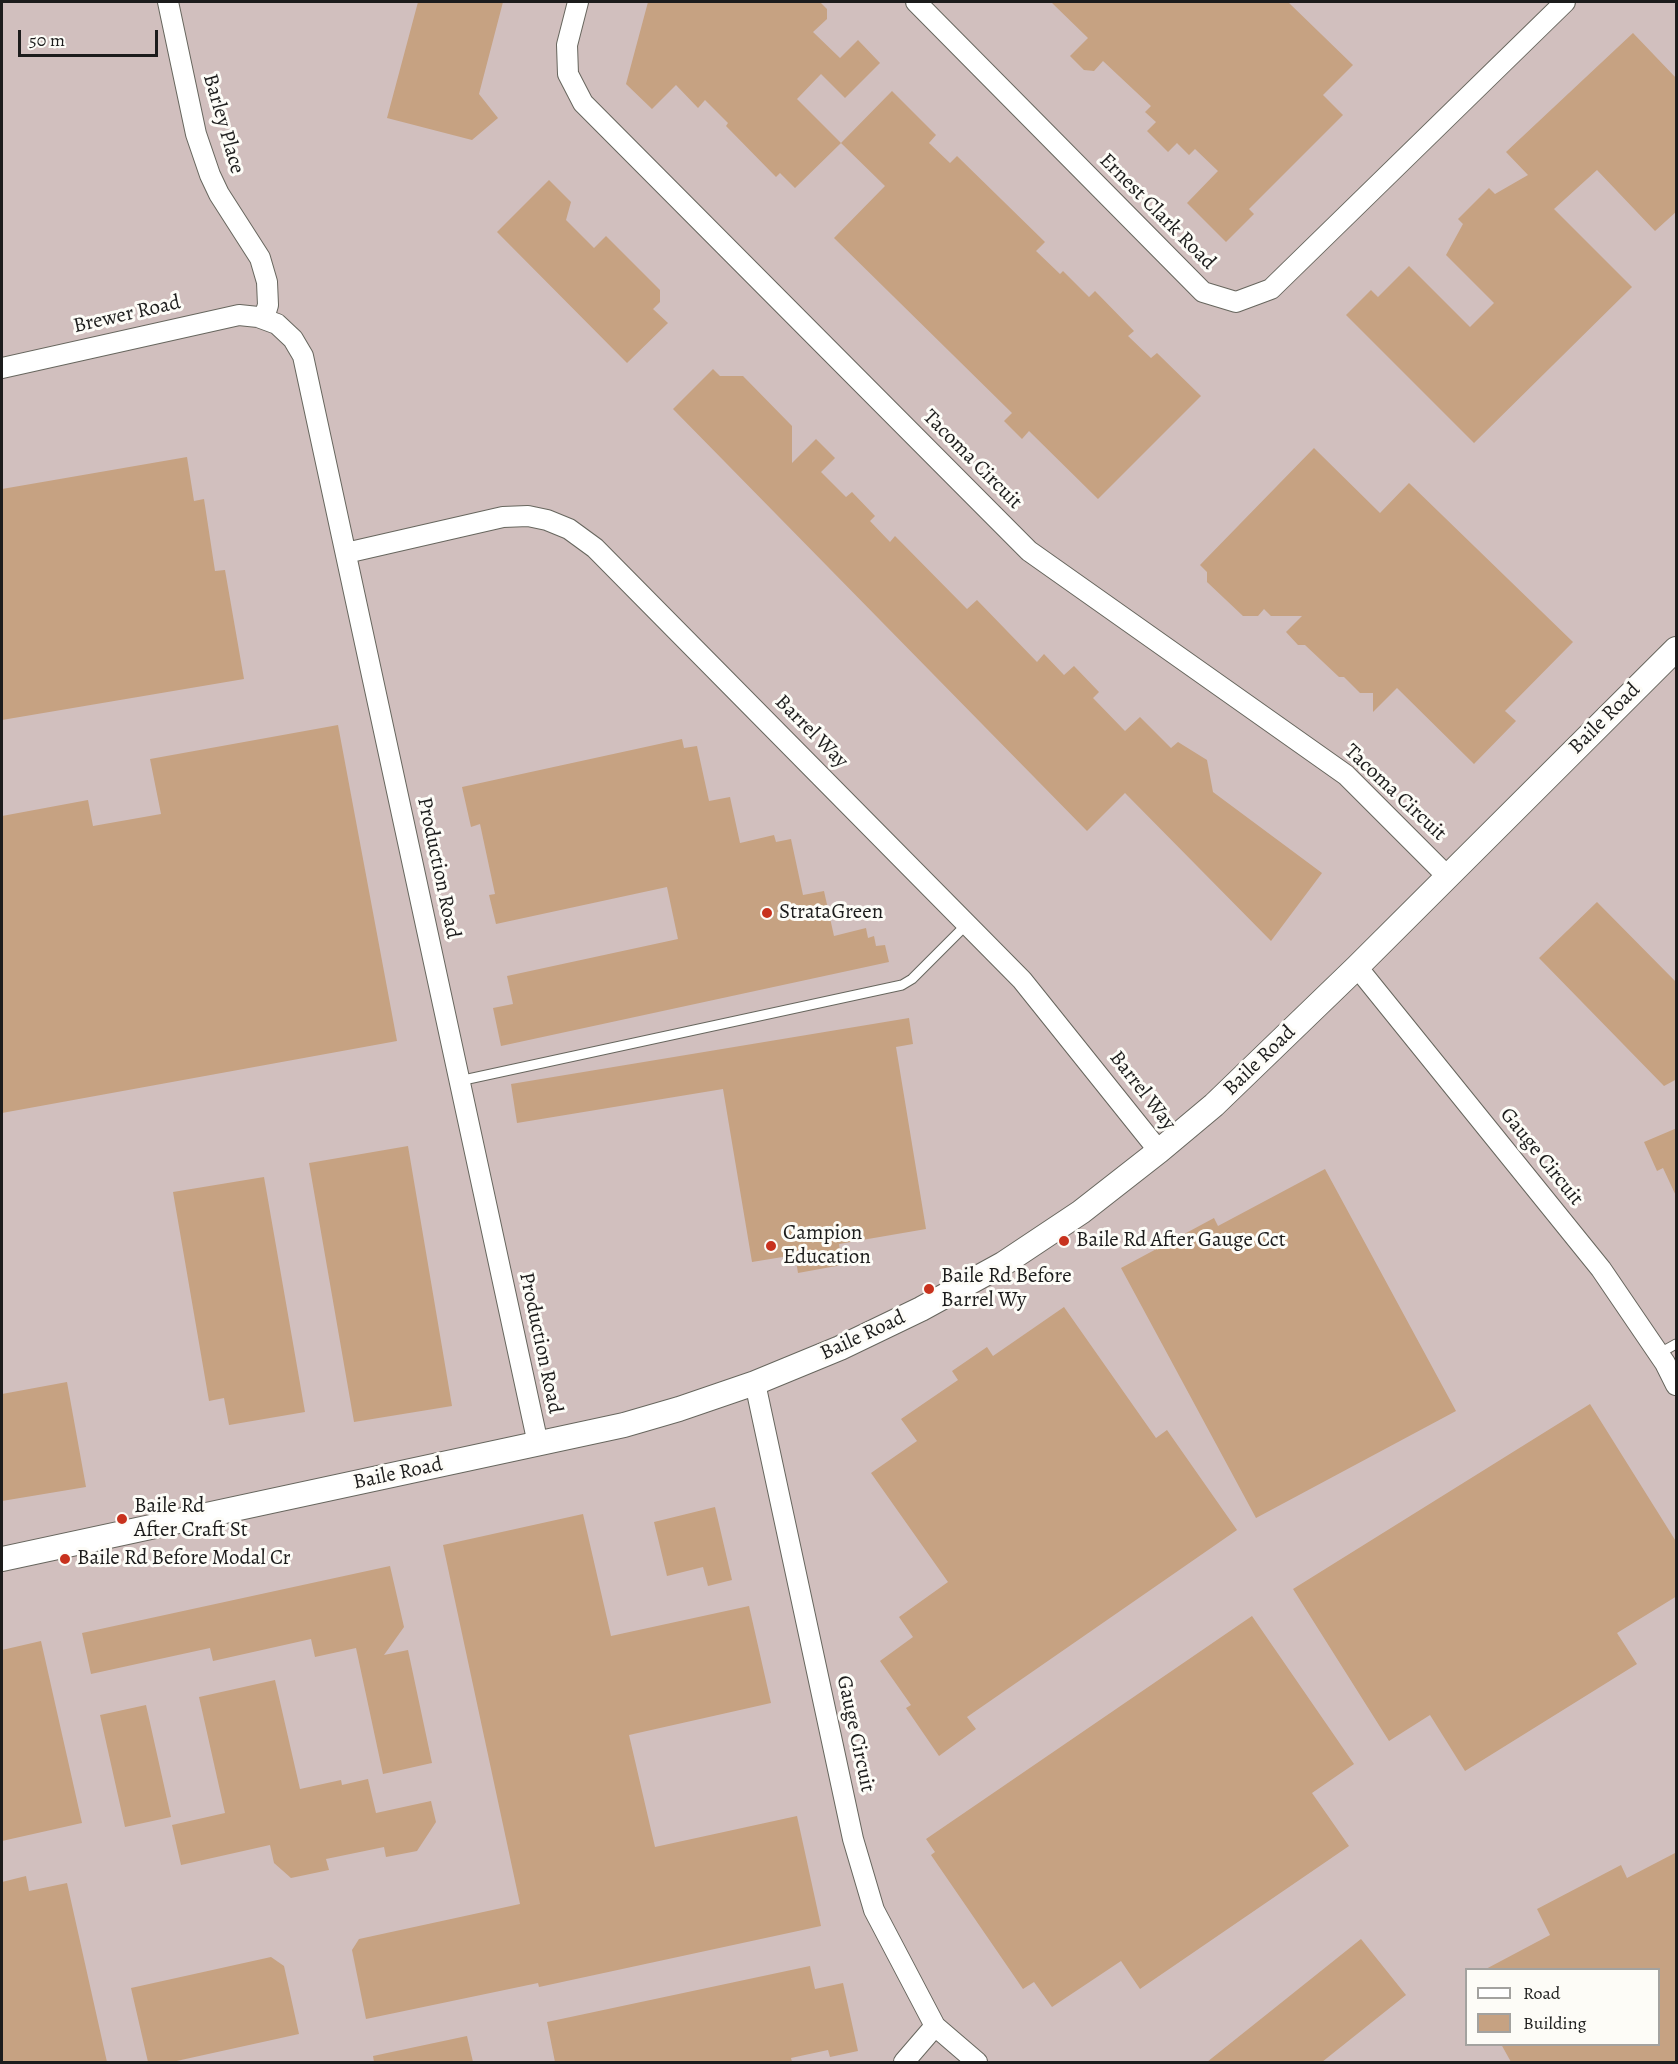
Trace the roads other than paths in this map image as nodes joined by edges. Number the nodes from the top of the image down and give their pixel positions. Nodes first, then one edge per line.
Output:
1 (168, 2) edge
2 (578, 2) edge
3 (916, 2) edge
4 (1565, 2) edge
5 (264, 318) junction
6 (2, 368) edge
7 (346, 553) junction
8 (1677, 649) edge
9 (1447, 876) junction
10 (967, 924) junction
11 (1357, 967) junction
12 (459, 1081) junction
13 (1159, 1151) junction
14 (1677, 1344) edge
15 (1658, 1354) junction
16 (755, 1383) junction
17 (1677, 1385) edge
18 (537, 1444) junction
19 (2, 1559) edge
20 (935, 2026) junction
21 (904, 2062) edge
22 (978, 2062) edge

1 - 5 street, Barley Place
2 - 9 street, Tacoma Circuit
3 - 4 street, Ernest Clark Road
5 - 6 street, Brewer Road
5 - 7 street, Production Road
7 - 10 street, Barrel Way
7 - 12 street, Production Road
8 - 9 street, Baile Road
9 - 11 street, Baile Road
10 - 12 lane
10 - 13 street, Barrel Way
11 - 13 street, Baile Road
11 - 15 street, Gauge Circuit
12 - 18 street, Production Road
13 - 16 street, Baile Road
14 - 15 lane
15 - 17 street, Gauge Circuit
16 - 18 street, Baile Road
16 - 20 street, Gauge Circuit
18 - 19 street, Baile Road
20 - 21 street
20 - 22 street, Gauge Circuit

